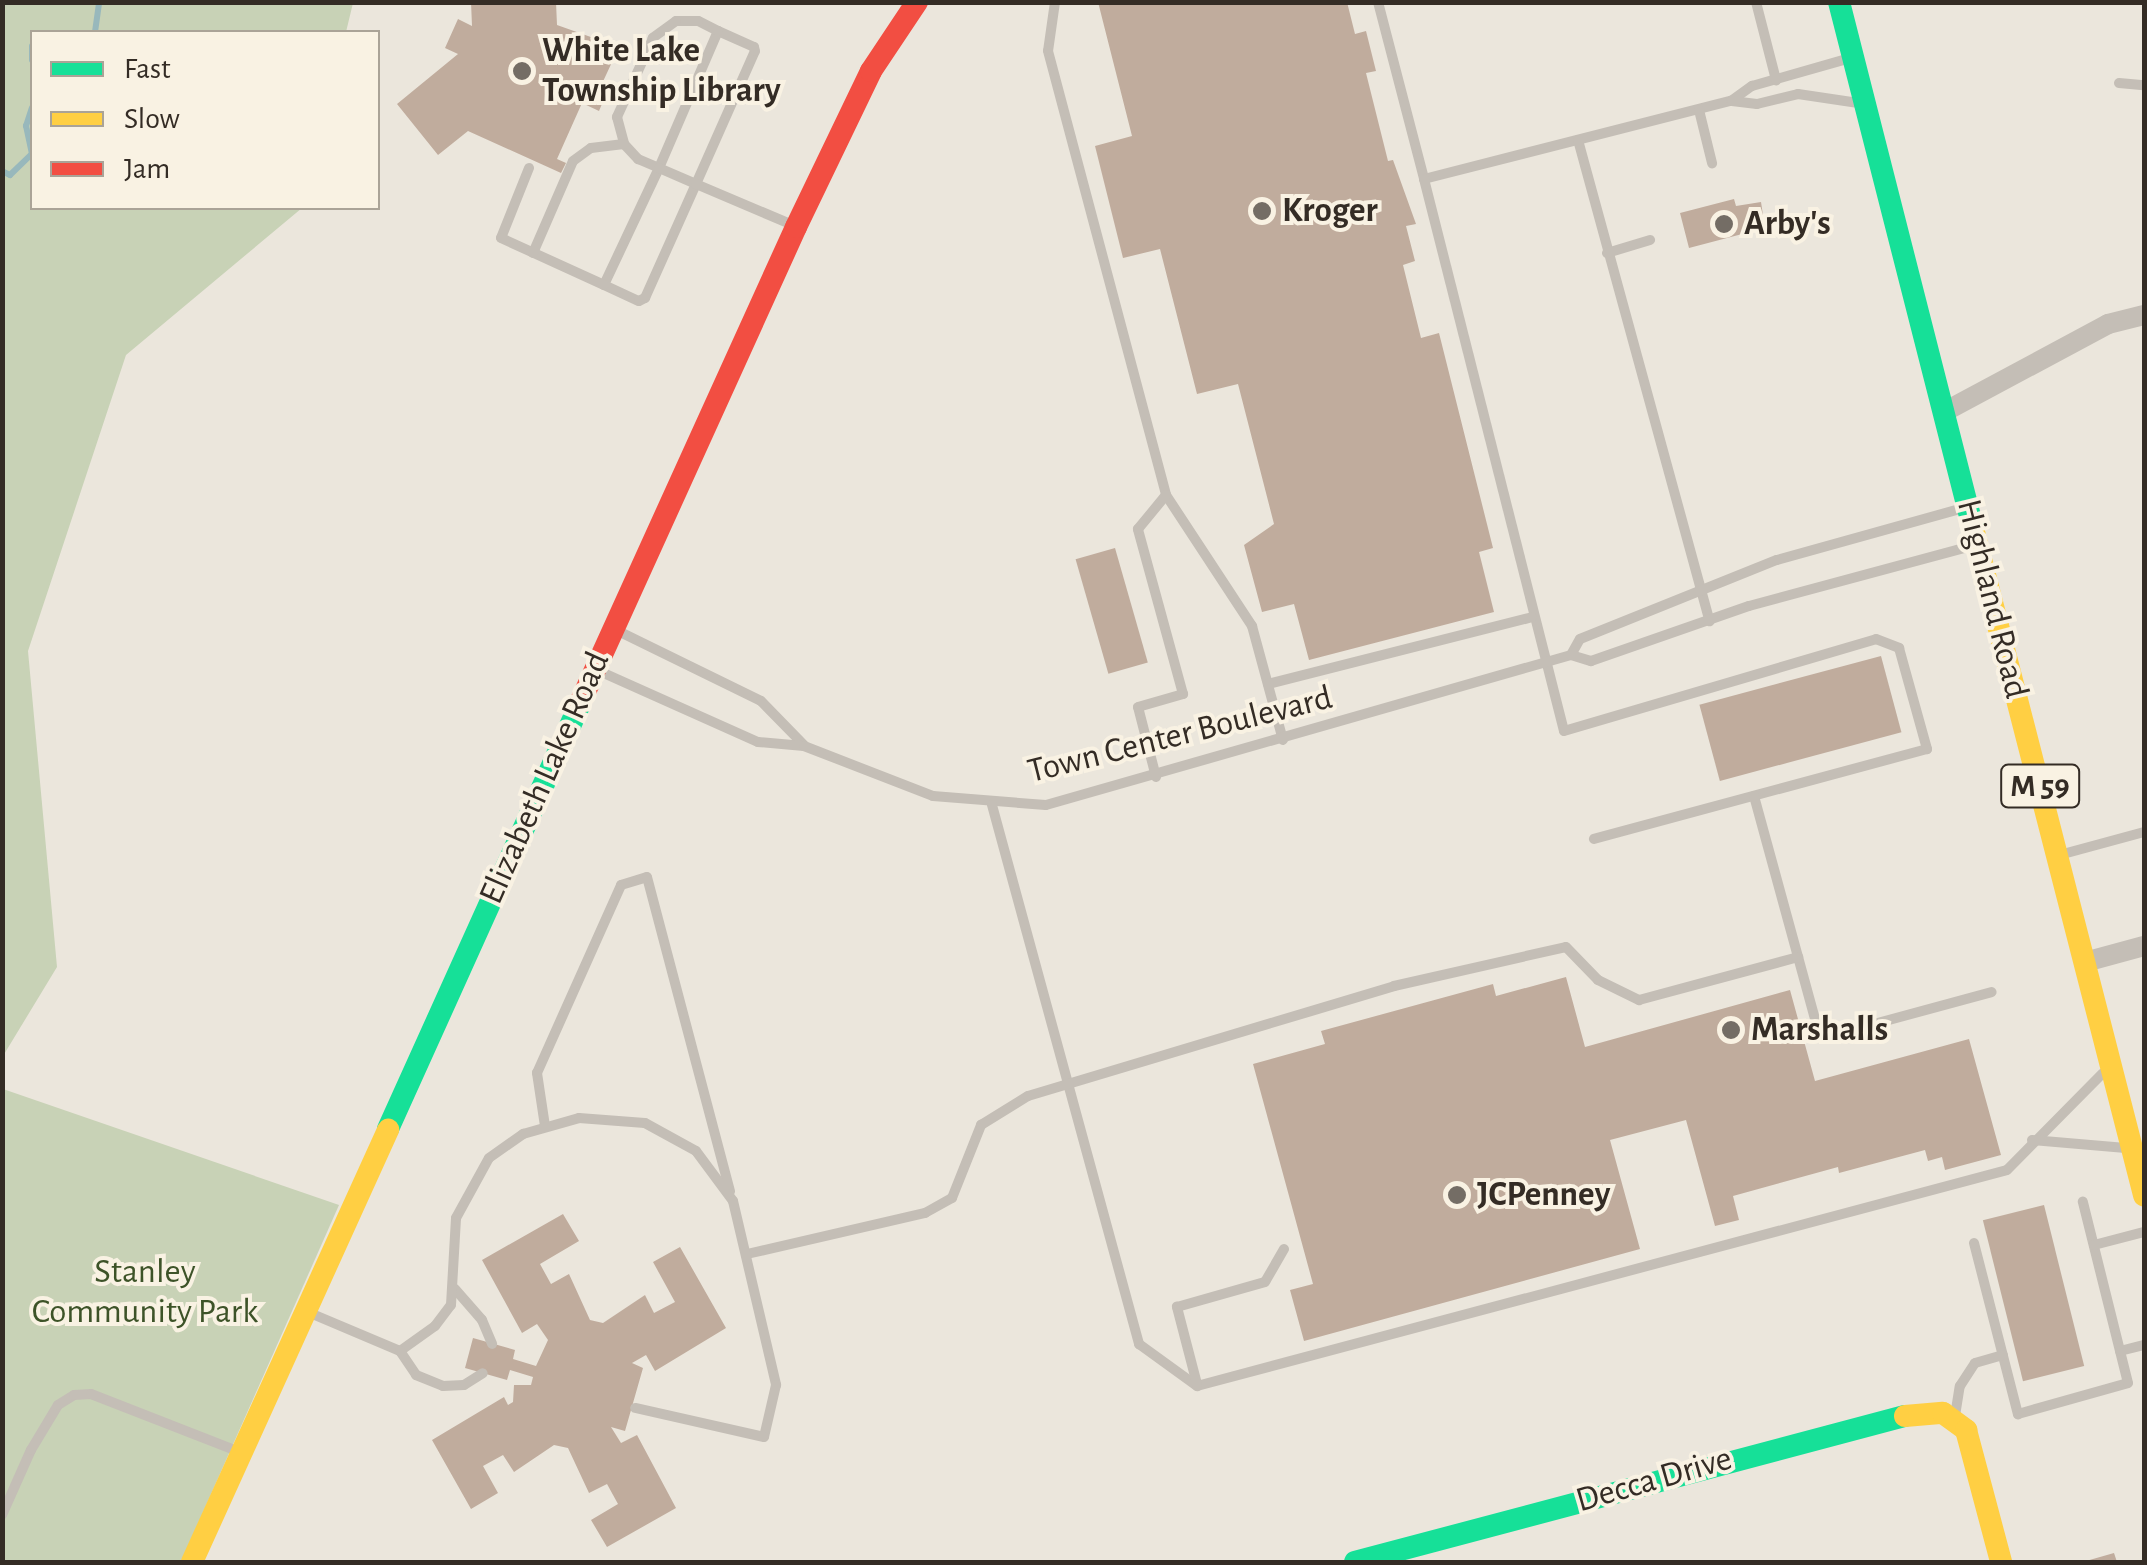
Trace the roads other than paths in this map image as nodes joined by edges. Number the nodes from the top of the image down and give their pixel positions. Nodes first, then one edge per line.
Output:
1 (918, 2) edge
2 (1055, 2) edge
3 (1378, 2) edge
4 (1756, 2) edge
5 (1840, 2) edge
6 (718, 30) junction
7 (1853, 57) junction
8 (1776, 80) junction
9 (2119, 83) dead end
10 (2144, 85) edge
11 (1731, 101) junction
12 (1865, 104) junction
13 (1699, 110) junction
14 (1578, 140) junction
15 (624, 144) junction
16 (1712, 164) dead end
17 (529, 168) dead end
18 (659, 168) junction
19 (1424, 179) junction
20 (696, 184) junction
21 (796, 226) junction
22 (1650, 240) dead end
23 (533, 253) junction
24 (1607, 253) junction
25 (604, 286) junction
26 (2144, 314) edge
27 (1944, 412) junction
28 (1166, 495) junction
29 (1968, 506) junction
30 (1978, 545) junction
31 (1702, 591) junction
32 (1532, 617) junction
33 (1710, 621) junction
34 (613, 628) junction
35 (1571, 655) junction
36 (1544, 664) junction
37 (594, 669) junction
38 (1268, 684) junction
39 (1283, 740) junction
40 (804, 746) junction
41 (1156, 777) junction
42 (1754, 796) junction
43 (992, 805) junction
44 (2144, 832) edge
45 (1594, 839) dead end
46 (2058, 855) junction
47 (2144, 946) edge
48 (1798, 956) junction
49 (2085, 962) junction
50 (1992, 992) dead end
51 (2112, 1066) junction
52 (1068, 1083) junction
53 (545, 1126) junction
54 (2032, 1140) junction
55 (2133, 1148) junction
56 (2144, 1195) edge
57 (733, 1201) junction
58 (2082, 1202) dead end
59 (2144, 1232) edge
60 (1974, 1244) dead end
61 (2094, 1245) junction
62 (1284, 1249) dead end
63 (748, 1254) junction
64 (454, 1289) junction
65 (305, 1311) junction
66 (492, 1344) dead end
67 (2144, 1345) edge
68 (400, 1350) junction
69 (2120, 1352) junction
70 (2002, 1354) junction
71 (483, 1373) dead end
72 (1198, 1386) junction
73 (635, 1408) dead end
74 (1955, 1417) junction
75 (240, 1453) junction
76 (2, 1515) edge
77 (192, 1562) edge
78 (1355, 1562) edge
79 (2000, 1562) edge

1 - 21 main road, Elizabeth Lake Road
2 - 28 lane
3 - 19 lane
4 - 8 lane
5 - 7 main road, Highland Road / M 59
6 - 15 lane
6 - 18 lane
6 - 20 lane
7 - 8 lane
7 - 12 main road, Highland Road / M 59
8 - 11 lane
9 - 10 lane
11 - 12 lane
11 - 13 lane
12 - 27 main road, Highland Road / M 59
13 - 14 lane
13 - 16 lane
14 - 19 lane
14 - 24 lane
15 - 18 lane
15 - 23 lane
17 - 23 lane
18 - 20 lane
18 - 25 lane
19 - 32 lane
20 - 21 lane
20 - 25 lane
21 - 34 main road, Elizabeth Lake Road
22 - 24 lane
23 - 25 lane
24 - 31 lane
26 - 27 street
27 - 29 main road, Highland Road / M 59
28 - 38 lane
28 - 41 lane
29 - 30 main road, Highland Road / M 59
29 - 31 lane, Town Center Boulevard
30 - 33 lane, Town Center Boulevard
30 - 46 main road, Highland Road / M 59
31 - 33 lane
31 - 35 lane, Town Center Boulevard
32 - 36 lane
32 - 38 lane
33 - 35 lane, Town Center Boulevard
34 - 37 main road, Elizabeth Lake Road
34 - 40 lane, Town Center Boulevard
35 - 36 lane, Town Center Boulevard
36 - 39 lane, Town Center Boulevard
36 - 42 lane
37 - 40 lane, Town Center Boulevard
37 - 65 main road, Elizabeth Lake Road
38 - 39 lane
39 - 41 lane, Town Center Boulevard
40 - 43 lane, Town Center Boulevard
41 - 43 lane, Town Center Boulevard
42 - 45 lane
42 - 48 lane
43 - 52 lane
44 - 46 lane
46 - 49 main road, Highland Road / M 59
47 - 49 street
48 - 50 lane
48 - 52 lane
49 - 51 main road, Highland Road / M 59
51 - 54 lane
51 - 55 main road, Highland Road / M 59
52 - 63 lane
52 - 72 lane
53 - 57 lane
53 - 57 lane
53 - 64 lane
54 - 55 lane
54 - 72 lane
55 - 56 main road, Highland Road / M 59
57 - 63 lane
58 - 61 lane
59 - 61 lane
60 - 70 lane
61 - 69 lane
62 - 72 lane
63 - 73 lane
64 - 66 lane
64 - 68 lane
65 - 68 lane
65 - 75 main road, Elizabeth Lake Road
67 - 69 lane
68 - 71 lane
69 - 70 lane
70 - 74 lane
74 - 78 main road, Decca Drive
74 - 79 main road
75 - 76 lane
75 - 77 main road, Elizabeth Lake Road

